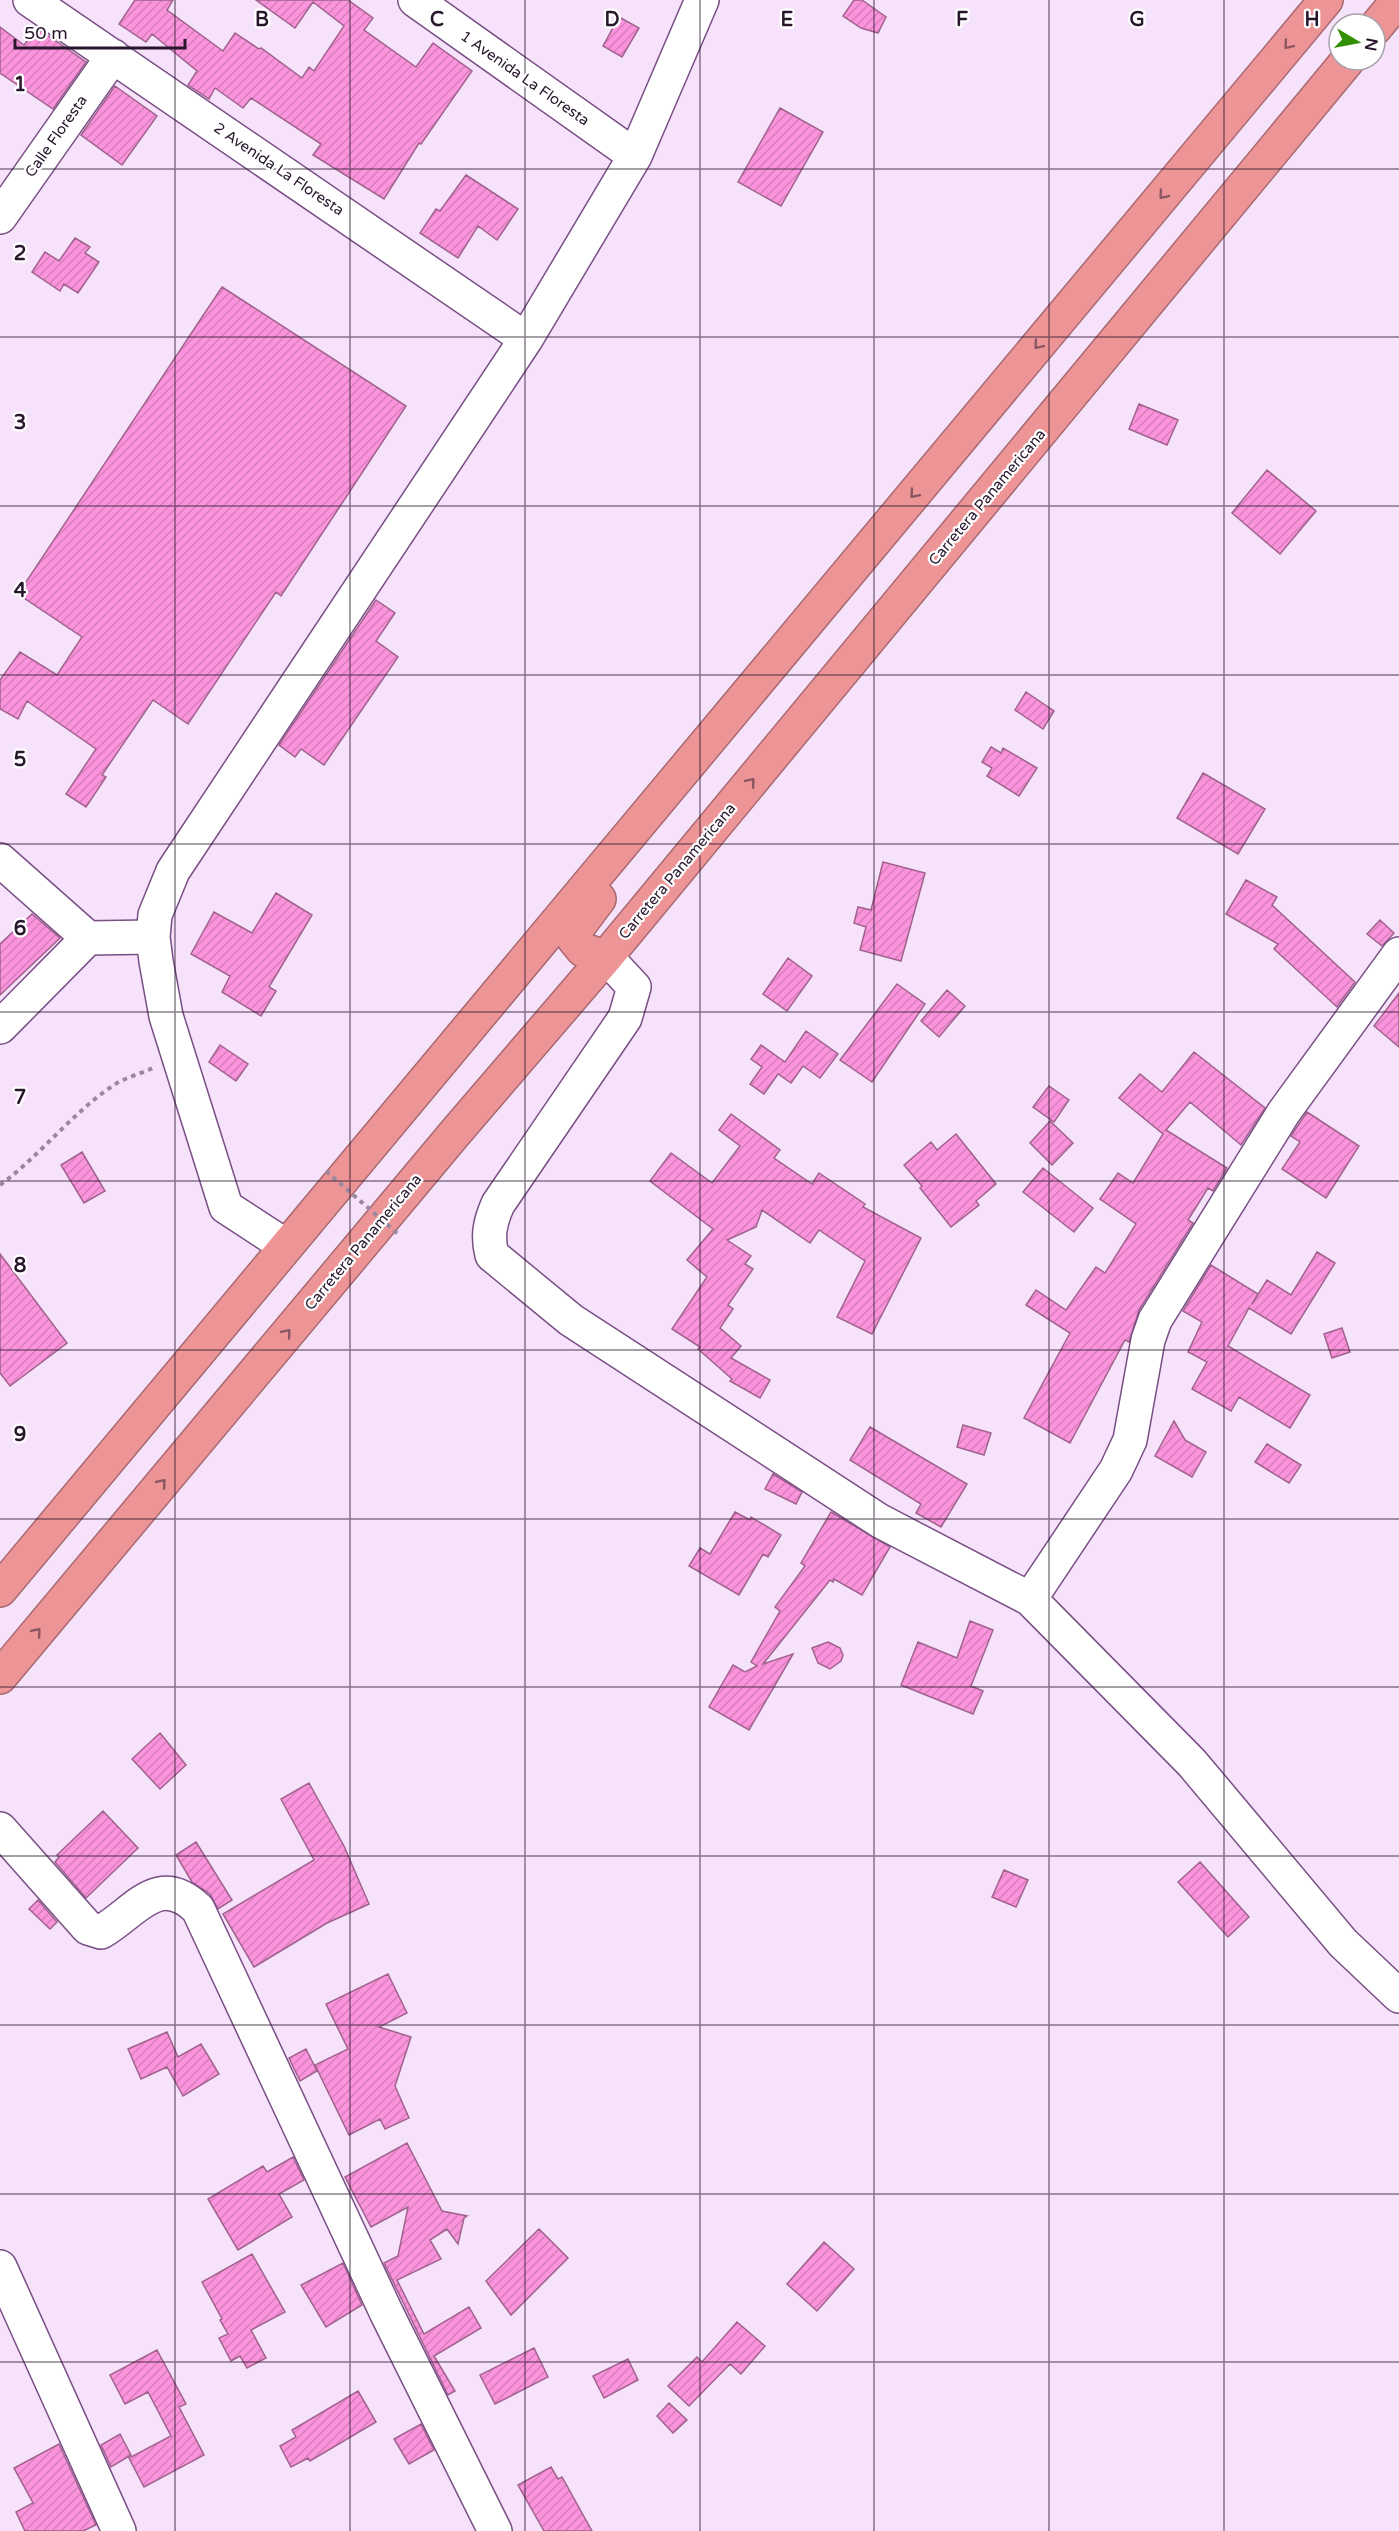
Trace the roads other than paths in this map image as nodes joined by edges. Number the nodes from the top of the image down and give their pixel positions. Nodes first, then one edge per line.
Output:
1 (30, 0) edge
2 (415, 0) edge
3 (702, 0) edge
4 (1326, 0) edge
5 (1398, 0) edge
6 (1387, 13) edge
7 (113, 56) junction
8 (1338, 72) edge
9 (635, 156) junction
10 (0, 217) edge
11 (526, 339) junction
12 (726, 719) junction
13 (0, 860) edge
14 (153, 937) junction
15 (88, 938) junction
16 (1399, 954) edge
17 (606, 957) junction
18 (520, 965) junction
19 (0, 1027) edge
20 (455, 1133) junction
21 (286, 1246) junction
22 (0, 1590) edge
23 (1030, 1599) junction
24 (0, 1677) edge
25 (0, 1829) edge
26 (1399, 1996) edge
27 (0, 2267) edge
28 (119, 2531) edge
29 (495, 2531) edge

1 - 7 street, 2 Avenida La Floresta
2 - 9 street, 1 Avenida La Floresta
3 - 9 street
4 -> 12 highway
5 - 6 highway
7 - 10 street, Calle Floresta
7 - 11 street, 2 Avenida La Floresta
17 -> 8 highway, Carretera Panamericana
9 - 11 street
11 - 14 street
12 - 17 highway
12 - 18 highway
13 - 15 street
14 - 15 street
14 - 21 street
15 - 19 street
16 - 23 street
17 - 20 highway, Carretera Panamericana
17 - 23 street
18 - 20 highway
18 - 21 highway
24 -> 20 highway, Carretera Panamericana
21 - 22 highway
23 - 26 street
25 - 29 street
27 - 28 street

